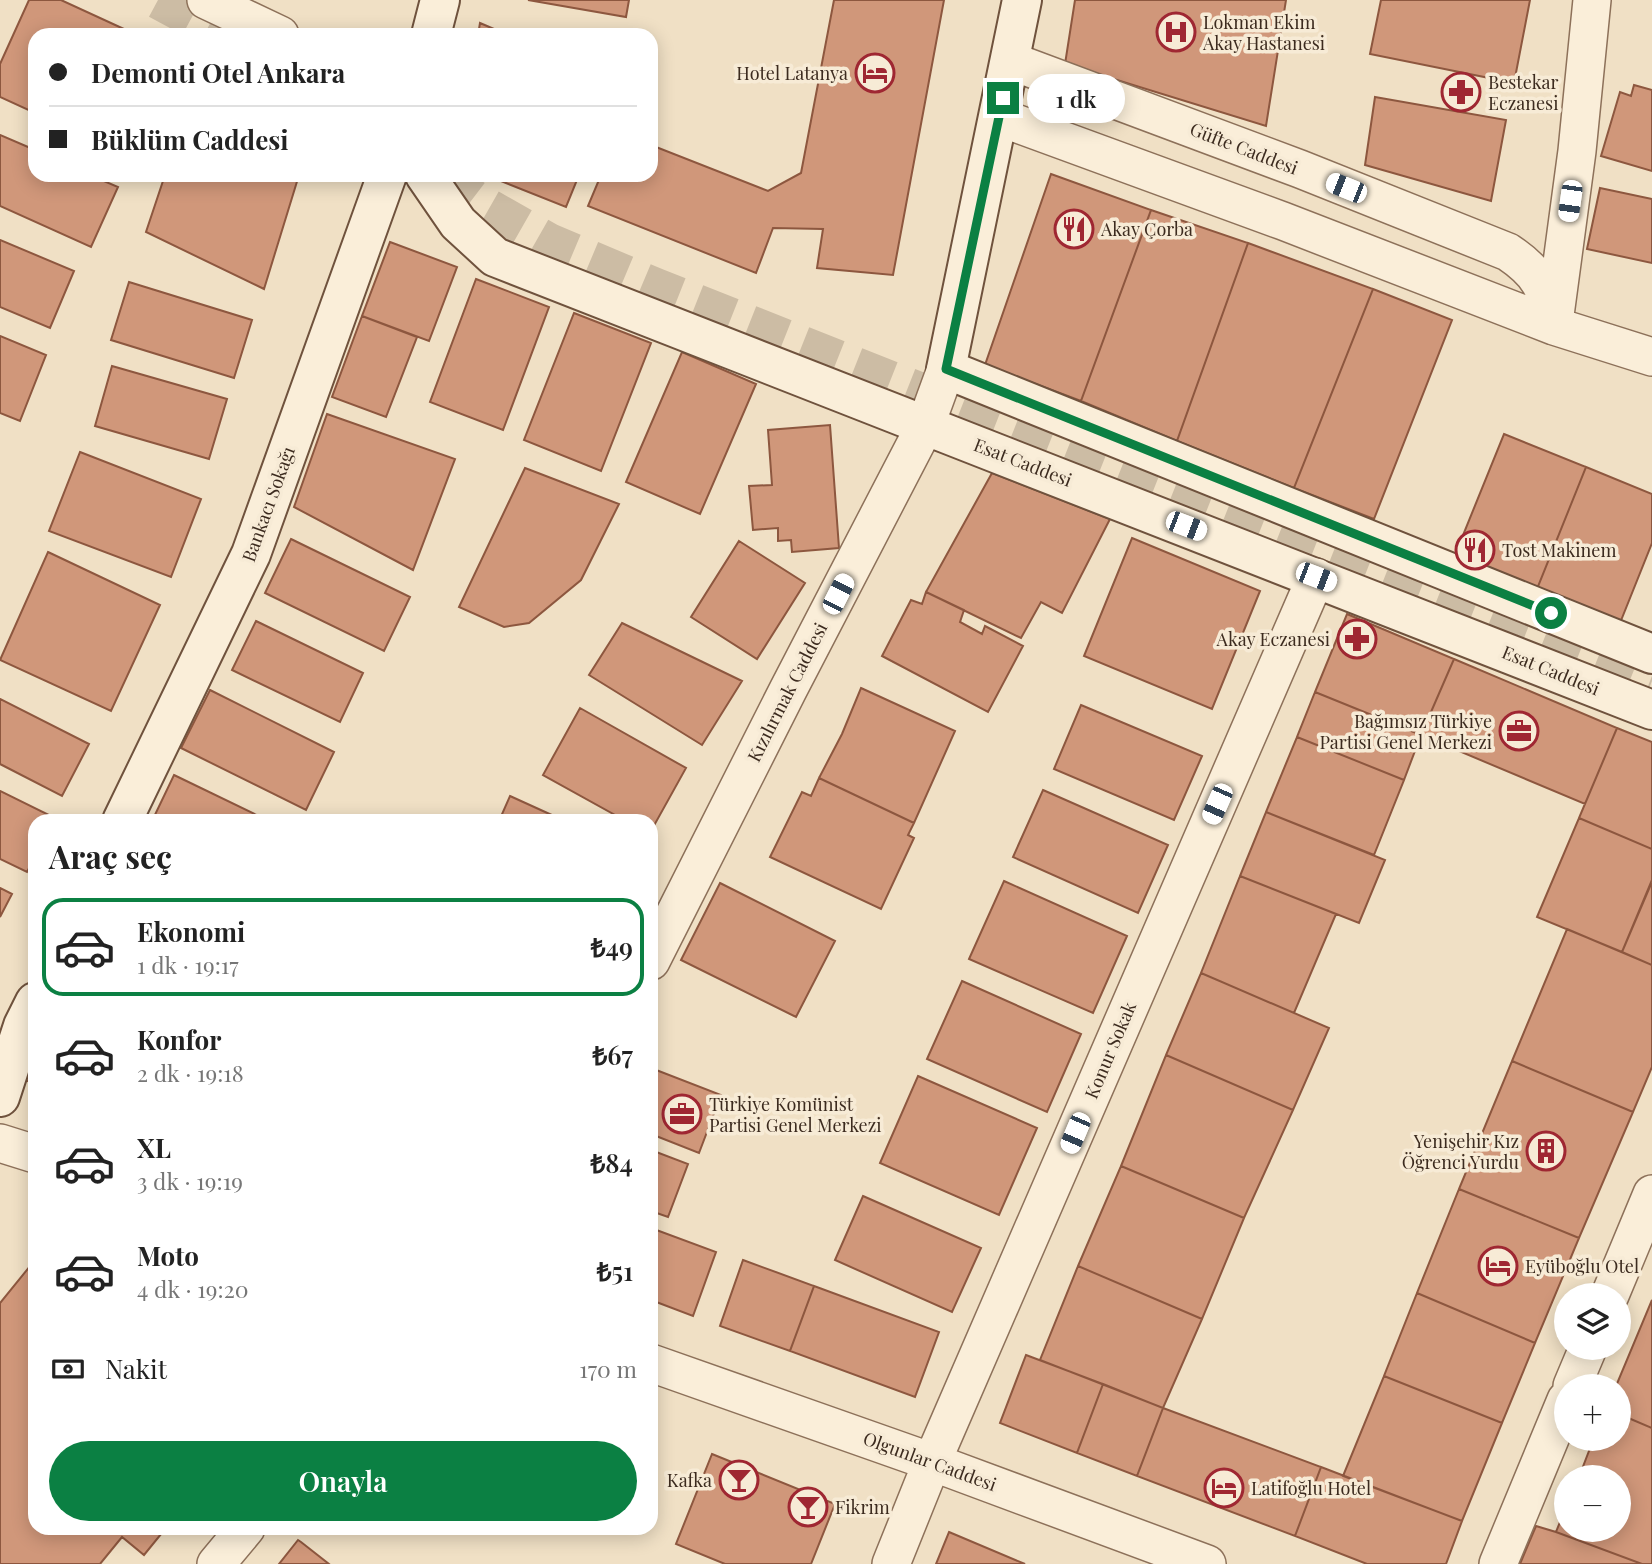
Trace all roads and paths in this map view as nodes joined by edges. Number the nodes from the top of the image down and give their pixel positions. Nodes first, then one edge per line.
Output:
1 (206, 0) edge
2 (439, 0) edge
3 (1022, 0) edge
4 (1592, 0) edge
5 (265, 28) edge
6 (433, 28) edge
7 (1011, 61) junction
8 (999, 117) junction
9 (1300, 169) junction
10 (384, 182) edge
11 (430, 182) edge
12 (1283, 221) junction
13 (1554, 326) junction
14 (1652, 357) edge
15 (946, 369) junction
16 (926, 424) junction
17 (1316, 577) junction
18 (1652, 654) edge
19 (1652, 710) edge
20 (125, 814) edge
21 (658, 947) edge
22 (28, 1016) edge
23 (0, 1097) edge
24 (0, 1143) edge
25 (28, 1152) edge
26 (1652, 1194) edge
27 (1615, 1283) edge
28 (658, 1365) edge
29 (1554, 1429) edge
30 (932, 1461) junction
31 (240, 1535) edge
32 (216, 1564) edge
33 (891, 1564) edge
34 (1207, 1564) edge
35 (1498, 1564) edge

1 - 5 street
2 - 6 street
3 - 7 street
4 - 13 street
7 - 8 street
7 - 9 street, Güfte Caddesi
8 - 12 street
8 - 15 street
9 - 12 street
9 - 13 street, Güfte Caddesi
10 - 20 street, Bankacı Sokağı
11 - 16 street, Esat Caddesi
12 - 13 street
13 - 14 street
15 - 16 street, Kızılırmak Caddesi
15 - 18 street
16 - 17 street, Esat Caddesi
16 - 21 street, Kızılırmak Caddesi
17 - 19 street, Esat Caddesi
17 - 30 street, Konur Sokak
22 - 23 street
24 - 25 street
26 - 27 street
28 - 30 street, Olgunlar Caddesi
29 - 35 street
30 - 33 street, Konur Sokak
30 - 34 street, Olgunlar Caddesi
31 - 32 street

